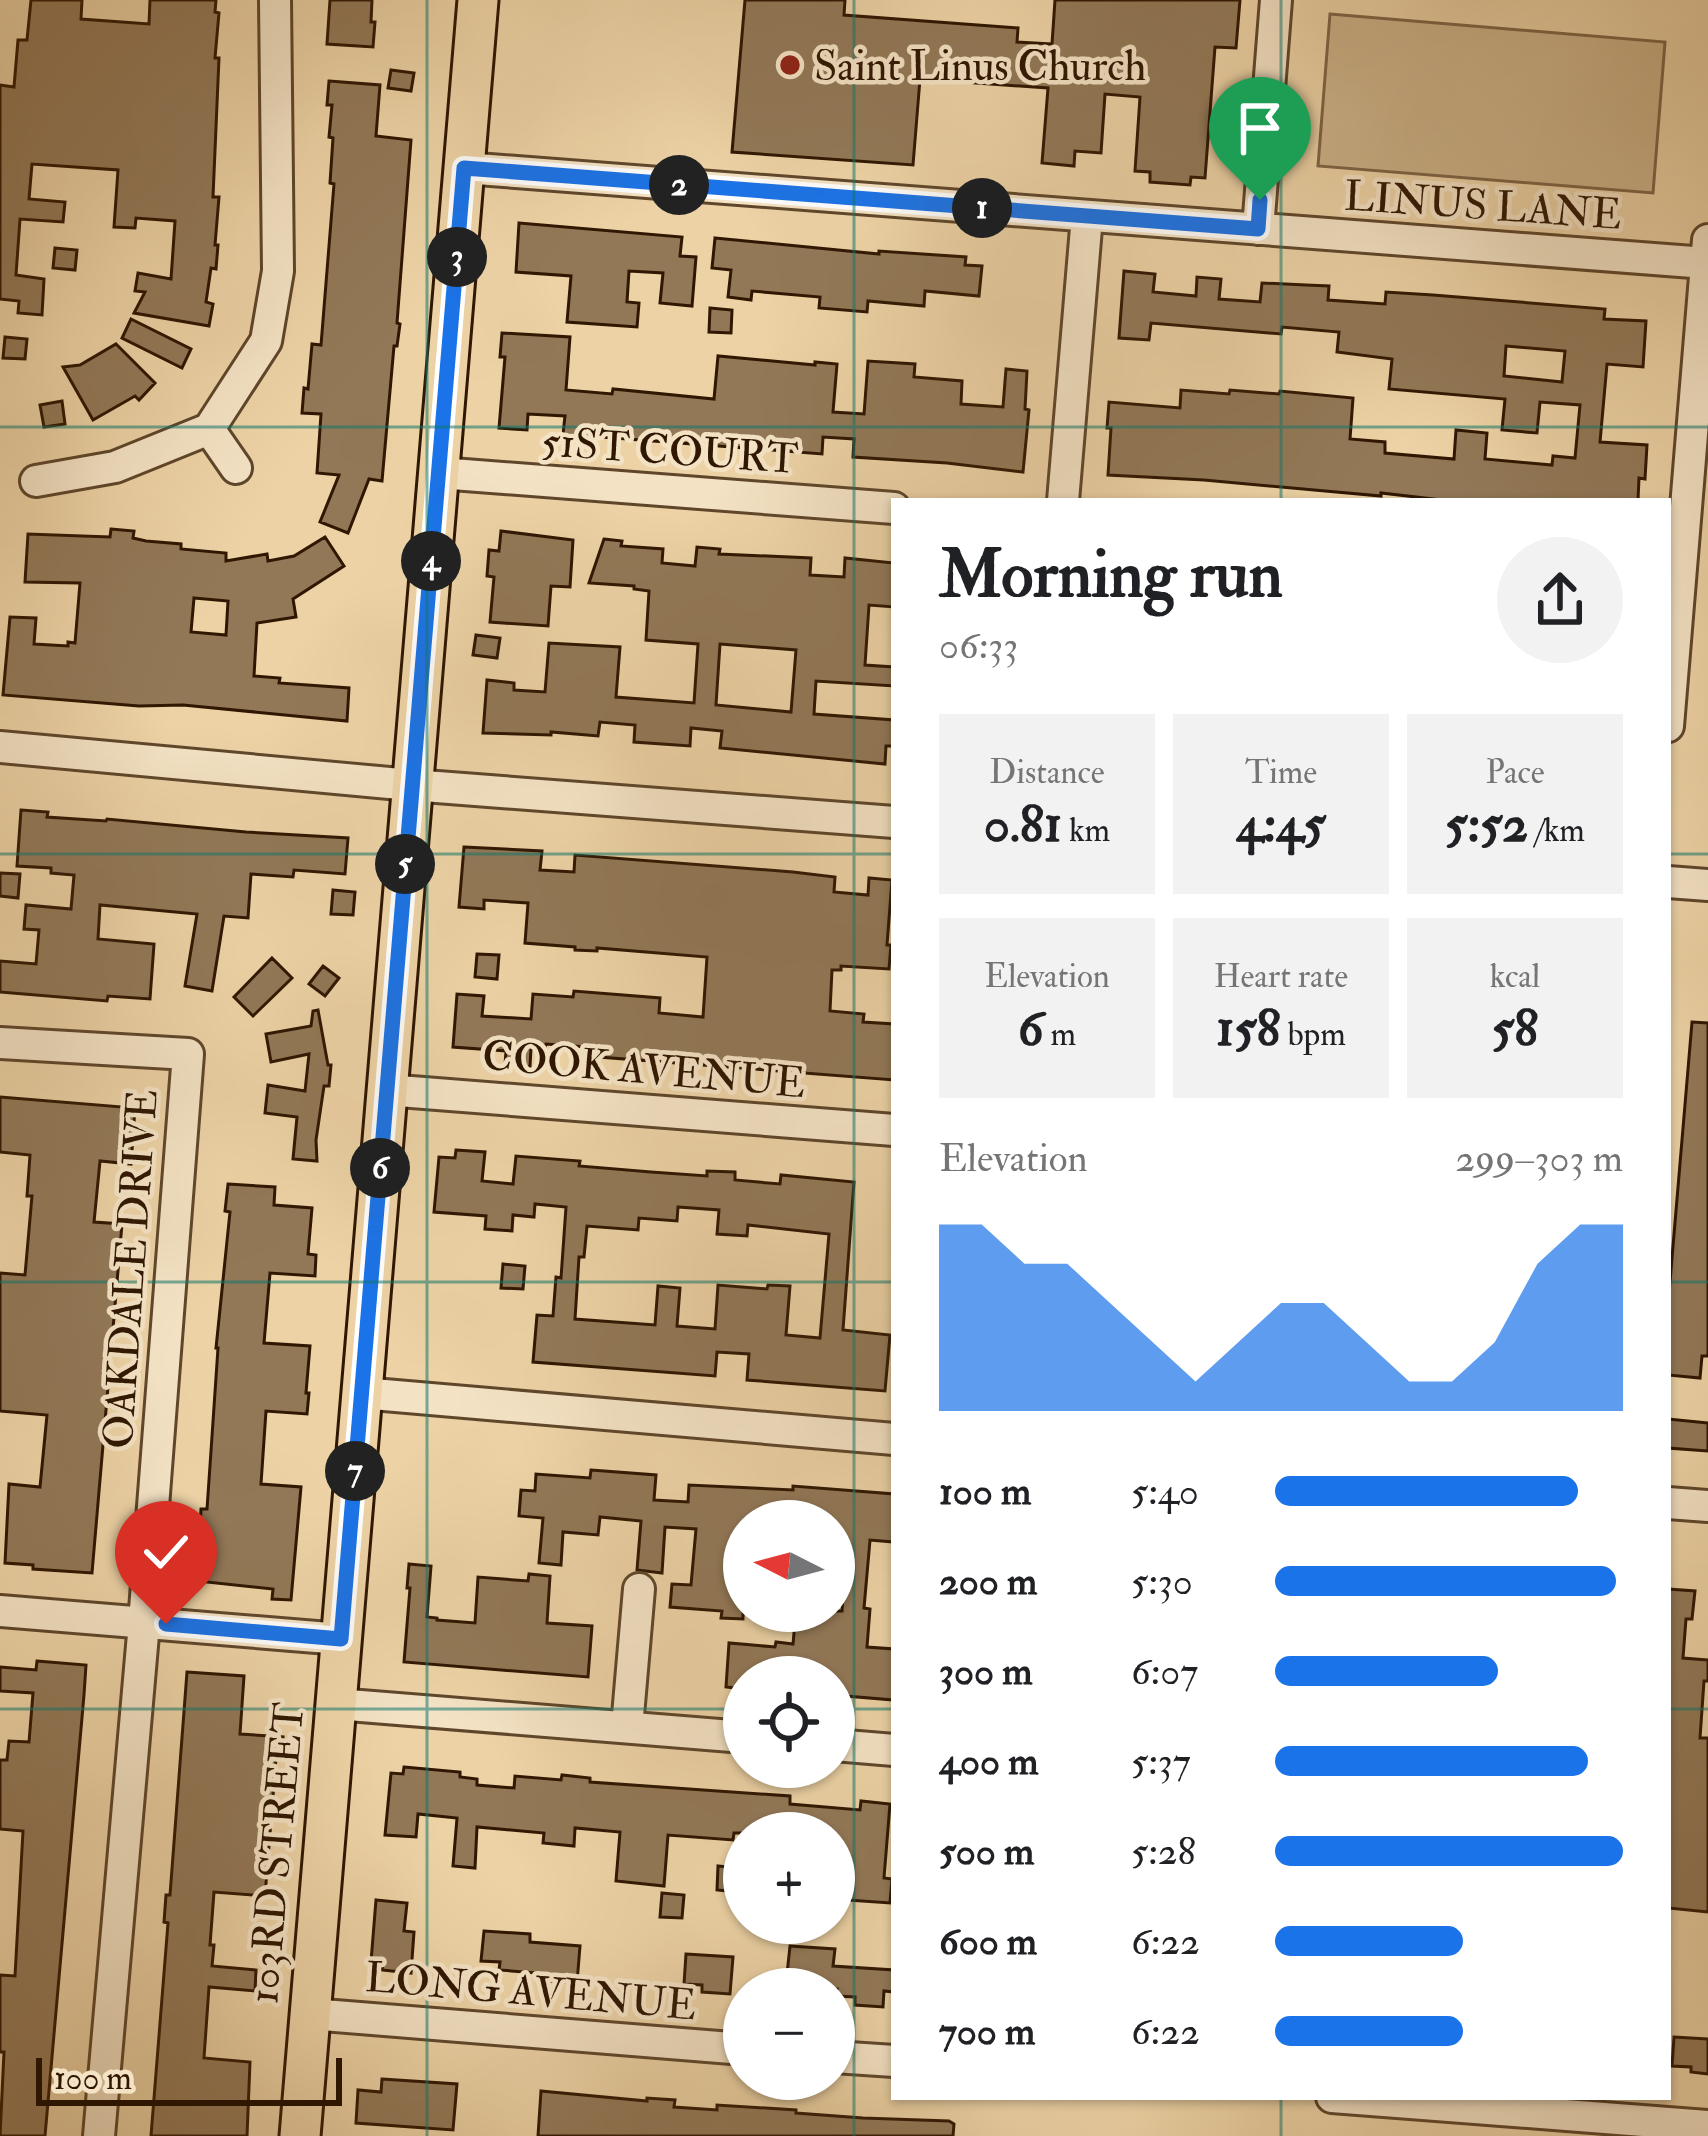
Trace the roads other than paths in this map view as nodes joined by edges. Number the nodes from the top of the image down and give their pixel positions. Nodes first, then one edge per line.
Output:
1 (275, 0) edge
2 (478, 0) edge
3 (1276, 0) edge
4 (464, 168) junction
5 (1087, 216) junction
6 (1258, 229) junction
7 (1707, 251) edge
8 (209, 430) junction
9 (236, 469) dead end
10 (439, 473) junction
11 (36, 481) dead end
12 (1063, 498) edge
13 (891, 508) edge
14 (1675, 568) edge
15 (1671, 658) edge
16 (0, 747) edge
17 (411, 784) junction
18 (891, 822) edge
19 (1671, 882) edge
20 (1708, 885) edge
21 (0, 1043) edge
22 (386, 1090) junction
23 (891, 1130) edge
24 (361, 1393) junction
25 (891, 1439) edge
26 (1671, 1503) edge
27 (1708, 1506) edge
28 (640, 1589) dead end
29 (0, 1611) edge
30 (144, 1622) junction
31 (341, 1639) junction
32 (336, 1704) junction
33 (627, 1727) junction
34 (723, 1735) edge
35 (855, 1747) edge
36 (891, 1750) edge
37 (310, 2014) junction
38 (723, 2047) edge
39 (855, 2058) edge
40 (891, 2061) edge
41 (1367, 2100) edge
42 (1554, 2116) edge
43 (1708, 2126) edge
44 (99, 2136) edge
45 (300, 2136) edge

1 - 8 street
2 - 4 main road, 103RD STREET
3 - 6 street
4 - 5 street, LINUS LANE
4 - 10 main road, 103RD STREET
5 - 6 street, LINUS LANE
5 - 12 street
6 - 7 street, LINUS LANE
7 - 14 street
8 - 9 street
8 - 11 street
10 - 13 street, 51ST COURT
10 - 17 main road, 103RD STREET
14 - 15 street
16 - 17 street
17 - 18 street
17 - 22 main road, 103RD STREET
19 - 20 street
21 - 30 street, OAKDALE DRIVE
22 - 23 street, COOK AVENUE
22 - 24 main road, 103RD STREET
24 - 25 street
24 - 31 main road, 103RD STREET
26 - 27 street
28 - 33 street
29 - 30 street
30 - 31 street
30 - 44 street, OAKDALE DRIVE
31 - 32 main road, 103RD STREET
32 - 33 street
32 - 37 main road, 103RD STREET
33 - 34 street
35 - 36 street
37 - 38 street, LONG AVENUE
37 - 45 main road, 103RD STREET
39 - 40 street
41 - 42 street
42 - 43 street

